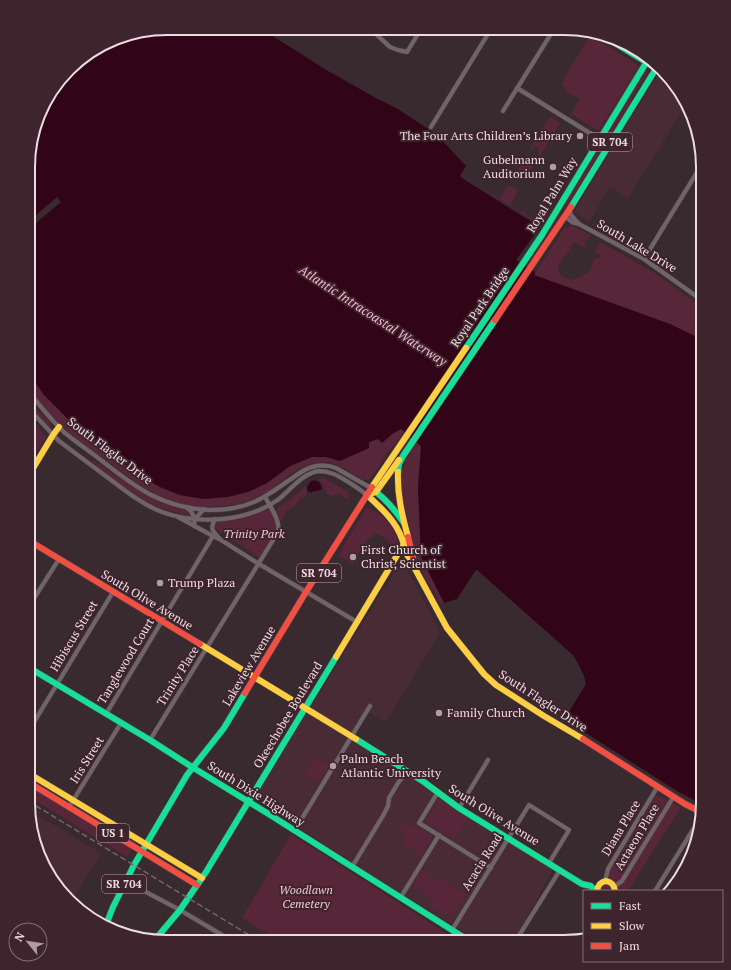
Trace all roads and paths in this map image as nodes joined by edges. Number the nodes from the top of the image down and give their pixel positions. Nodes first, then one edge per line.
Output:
1 (376, 35) edge
2 (417, 35) edge
3 (487, 35) edge
4 (550, 35) edge
5 (646, 64) edge
6 (655, 72) edge
7 (517, 88) junction
8 (503, 111) dead end
9 (431, 127) dead end
10 (599, 139) junction
11 (608, 145) junction
12 (696, 174) edge
13 (562, 200) junction
14 (569, 208) junction
15 (564, 216) junction
16 (579, 224) junction
17 (644, 259) junction
18 (524, 262) joint
19 (531, 266) joint
20 (696, 296) edge
21 (35, 399) edge
22 (35, 416) edge
23 (59, 427) junction
24 (53, 435) junction
25 (403, 456) junction
26 (35, 465) edge
27 (373, 490) junction
28 (367, 495) junction
29 (265, 497) junction
30 (269, 505) junction
31 (186, 508) junction
32 (204, 510) junction
33 (176, 516) junction
34 (195, 519) junction
35 (215, 519) junction
36 (404, 525) junction
37 (194, 526) junction
38 (212, 536) junction
39 (408, 537) junction
40 (221, 540) junction
41 (35, 544) edge
42 (404, 544) junction
43 (59, 559) junction
44 (259, 564) junction
45 (413, 565) junction
46 (113, 592) junction
47 (306, 592) junction
48 (35, 597) edge
49 (162, 622) junction
50 (357, 622) junction
51 (206, 648) junction
52 (35, 671) edge
53 (255, 678) junction
54 (57, 684) junction
55 (370, 706) dead end
56 (305, 708) junction
57 (106, 714) junction
58 (35, 720) edge
59 (121, 723) junction
60 (351, 737) junction
61 (150, 740) junction
62 (488, 760) dead end
63 (192, 767) junction
64 (407, 771) junction
65 (35, 777) edge
66 (35, 786) edge
67 (658, 786) junction
68 (438, 792) junction
69 (674, 796) junction
70 (73, 800) junction
71 (249, 802) junction
72 (69, 807) junction
73 (459, 808) junction
74 (696, 810) edge
75 (693, 829) edge
76 (295, 830) junction
77 (439, 835) junction
78 (509, 838) junction
79 (146, 844) junction
80 (142, 851) junction
81 (549, 863) junction
82 (352, 867) junction
83 (491, 868) junction
84 (560, 870) junction
85 (202, 878) junction
86 (125, 881) junction
87 (603, 882) junction
88 (197, 885) junction
89 (615, 889) edge
90 (595, 890) edge
91 (656, 890) edge
92 (401, 897) junction
93 (180, 910) junction
94 (108, 920) edge
95 (452, 930) junction
96 (159, 935) edge
97 (222, 935) edge
98 (460, 935) edge
99 (519, 935) edge

1 - 2 street
3 - 9 street
4 - 7 street
5 - 10 main road, Royal Palm Way / SR 704
6 - 11 main road, Royal Palm Way / SR 704
7 - 8 street
7 - 10 street
10 - 11 street
10 - 13 main road, Royal Palm Way / SR 704
11 - 14 main road, Royal Palm Way / SR 704
12 - 17 street
13 - 15 main road
13 - 18 main road, Royal Palm Way / SR 704
14 - 15 main road, Royal Palm Way / SR 704
14 - 16 street, South Lake Drive
15 - 16 street, South Lake Drive
15 - 19 main road, Royal Palm Way / SR 704
16 - 17 street, South Lake Drive
17 - 20 street, South Lake Drive
18 - 27 main road, Royal Park Bridge / SR 704
19 - 25 main road, Royal Park Bridge / SR 704
21 - 23 street, South Flagler Drive
22 - 24 street, South Flagler Drive
23 - 24 main road
23 - 31 street, South Flagler Drive
24 - 26 main road
24 - 33 street, South Flagler Drive
25 - 27 main road
25 - 36 main road, SR 704
27 - 28 main road
27 - 29 street, South Flagler Drive
27 - 36 main road, South Flagler Drive
28 - 30 street, South Flagler Drive
28 - 42 main road, South Flagler Drive
28 - 47 main road, Lakeview Avenue / SR 704
29 - 30 street, Trinity Place
29 - 32 street, South Flagler Drive
30 - 35 street, South Flagler Drive
30 - 44 street, Trinity Place
31 - 32 street, South Flagler Drive
31 - 34 street
32 - 34 street
33 - 34 street, South Flagler Drive
33 - 37 street
34 - 35 street, South Flagler Drive
34 - 37 street
35 - 40 street
36 - 39 main road, South Flagler Drive / SR 704
37 - 38 street
38 - 40 street
38 - 49 street, Tanglewood Court
39 - 42 main road, Okeechobee Boulevard
39 - 45 main road, South Flagler Drive
40 - 44 street
41 - 43 main road, South Olive Avenue
42 - 45 main road, South Flagler Drive
42 - 50 main road, Okeechobee Boulevard
43 - 46 main road, South Olive Avenue
43 - 48 street
44 - 47 street
44 - 51 street, Trinity Place
45 - 67 main road, South Flagler Drive
46 - 49 main road, South Olive Avenue
46 - 54 street, Hibiscus Street
47 - 50 street
47 - 53 main road, Lakeview Avenue / SR 704
49 - 51 main road, South Olive Avenue
49 - 57 street, Tanglewood Court
50 - 56 main road, Okeechobee Boulevard
51 - 53 main road, South Olive Avenue
51 - 61 street, Trinity Place
52 - 54 main road, South Dixie Highway
53 - 56 main road, South Olive Avenue
53 - 63 main road, Lakeview Avenue / SR 704
54 - 57 main road, South Dixie Highway
54 - 58 street, Hibiscus Street
55 - 60 street
56 - 60 main road, South Olive Avenue
56 - 71 main road, Okeechobee Boulevard
57 - 59 main road, South Dixie Highway
59 - 61 main road, South Dixie Highway
59 - 70 street, Iris Street
60 - 64 main road, South Olive Avenue
60 - 76 street
61 - 63 main road, South Dixie Highway
62 - 73 street
63 - 71 main road, South Dixie Highway
63 - 79 main road, Lakeview Avenue / US 1
64 - 68 main road, South Olive Avenue
64 - 82 street
65 - 70 main road, US 1
66 - 72 main road, US 1
67 - 69 main road, South Flagler Drive
67 - 87 street, Diana Place
68 - 73 main road, South Olive Avenue
68 - 77 street
69 - 74 main road, South Flagler Drive
69 - 89 street, Actaeon Place
70 - 72 street, Iris Street
70 - 79 main road, US 1
71 - 76 main road, South Dixie Highway
71 - 85 main road, Okeechobee Boulevard
72 - 80 main road, US 1
73 - 78 main road, South Olive Avenue
75 - 91 street
76 - 82 main road, South Dixie Highway
77 - 83 street
77 - 92 street
78 - 81 main road, South Olive Avenue
78 - 81 street, Acacia Road
78 - 83 street, Acacia Road
79 - 80 main road, SR 704
79 - 85 main road
80 - 86 main road, SR 704
80 - 88 main road, US 1
81 - 84 main road, South Olive Avenue
82 - 92 main road, South Dixie Highway
83 - 95 street, Acacia Road
84 - 90 main road, South Olive Avenue
84 - 99 street
85 - 88 main road, Okeechobee Boulevard
86 - 93 street
86 - 94 main road, SR 704
87 - 89 main road
87 - 90 main road, South Olive Avenue
88 - 93 main road, Okeechobee Boulevard
92 - 95 main road, South Dixie Highway
93 - 96 main road, Okeechobee Boulevard
93 - 97 street
95 - 98 main road, South Dixie Highway

